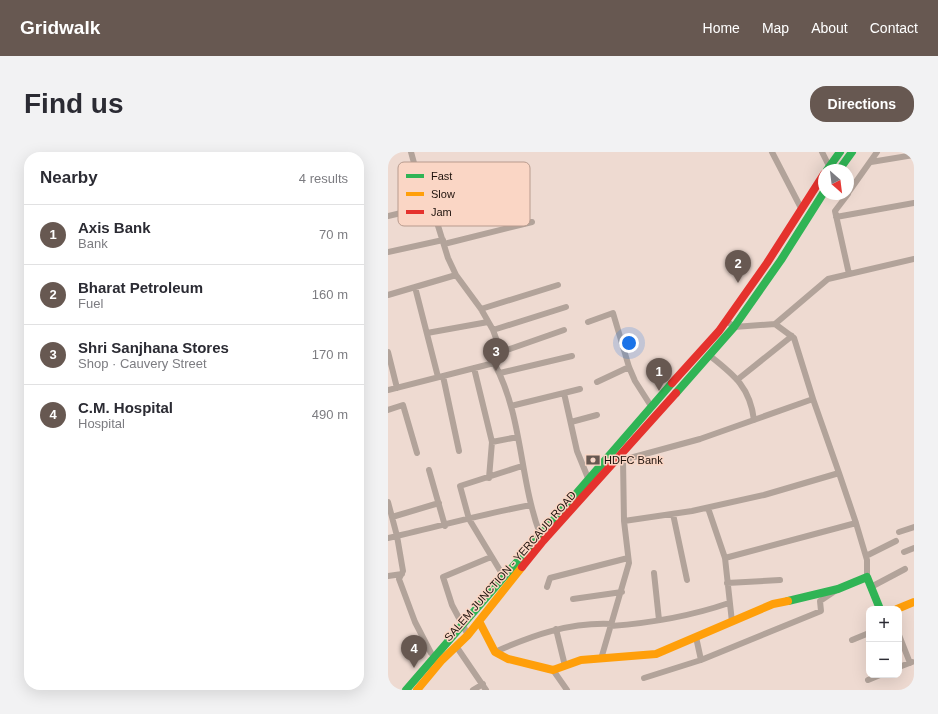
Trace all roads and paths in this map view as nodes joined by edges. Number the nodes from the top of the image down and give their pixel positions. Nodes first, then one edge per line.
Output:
1 (411, 152) edge
2 (772, 152) edge
3 (822, 152) edge
4 (840, 152) edge
5 (852, 152) edge
6 (877, 152) edge
7 (914, 155) edge
8 (414, 162) edge
9 (871, 162) junction
10 (826, 164) edge
11 (831, 164) edge
12 (843, 164) edge
13 (818, 183) edge
14 (854, 186) edge
15 (819, 200) edge
16 (843, 200) edge
17 (914, 203) edge
18 (801, 208) junction
19 (398, 214) edge
20 (388, 216) edge
21 (836, 217) junction
22 (438, 226) edge
23 (514, 226) edge
24 (443, 242) junction
25 (388, 252) edge
26 (914, 259) edge
27 (849, 274) junction
28 (456, 275) junction
29 (558, 285) dead end
30 (415, 287) junction
31 (388, 295) edge
32 (566, 307) dead end
33 (481, 309) junction
34 (727, 321) junction
35 (488, 322) junction
36 (588, 322) dead end
37 (775, 324) junction
38 (734, 327) junction
39 (493, 330) junction
40 (564, 330) dead end
41 (427, 333) junction
42 (792, 336) junction
43 (388, 352) edge
44 (501, 352) junction
45 (572, 356) dead end
46 (710, 356) junction
47 (494, 363) junction
48 (629, 367) junction
49 (474, 368) junction
50 (500, 373) junction
51 (441, 377) junction
52 (737, 380) junction
53 (597, 382) dead end
54 (397, 388) junction
55 (580, 389) dead end
56 (388, 390) edge
57 (564, 393) junction
58 (813, 399) junction
59 (511, 406) junction
60 (650, 406) junction
61 (388, 410) edge
62 (597, 415) dead end
63 (754, 420) junction
64 (571, 422) junction
65 (518, 437) junction
66 (492, 442) junction
67 (459, 451) dead end
68 (417, 453) dead end
69 (608, 456) junction
70 (623, 459) junction
71 (613, 463) junction
72 (522, 466) junction
73 (429, 470) dead end
74 (839, 473) junction
75 (489, 478) junction
76 (588, 478) junction
77 (388, 502) edge
78 (439, 503) junction
79 (531, 505) junction
80 (708, 508) junction
81 (673, 514) junction
82 (392, 518) junction
83 (469, 519) junction
84 (624, 522) junction
85 (856, 523) junction
86 (445, 526) junction
87 (914, 527) edge
88 (899, 532) dead end
89 (540, 534) junction
90 (397, 536) junction
91 (388, 538) edge
92 (896, 541) dead end
93 (914, 548) edge
94 (904, 552) dead end
95 (866, 556) junction
96 (491, 557) junction
97 (628, 558) junction
98 (725, 558) junction
99 (905, 569) dead end
100 (654, 573) dead end
101 (402, 574) junction
102 (388, 576) edge
103 (504, 577) junction
104 (867, 577) junction
105 (687, 580) dead end
106 (780, 580) dead end
107 (727, 583) junction
108 (871, 586) junction
109 (547, 587) dead end
110 (838, 589) junction
111 (622, 592) junction
112 (573, 599) dead end
113 (914, 602) edge
114 (729, 603) junction
115 (879, 606) edge
116 (902, 607) edge
117 (659, 620) junction
118 (478, 621) junction
119 (732, 622) junction
120 (612, 625) junction
121 (462, 626) junction
122 (556, 630) junction
123 (866, 634) edge
124 (468, 635) junction
125 (696, 637) junction
126 (852, 640) dead end
127 (902, 641) edge
128 (456, 646) junction
129 (495, 652) junction
130 (435, 657) junction
131 (601, 659) junction
132 (701, 660) junction
133 (912, 662) edge
134 (566, 666) junction
135 (902, 666) edge
136 (553, 670) junction
137 (644, 678) dead end
138 (873, 678) edge
139 (868, 680) dead end
140 (484, 687) edge
141 (406, 690) edge
142 (417, 690) edge
143 (473, 690) edge
144 (567, 690) edge

1 - 8 street
2 - 18 street
3 - 10 street
4 - 11 main road
5 - 12 main road
6 - 9 street
7 - 9 street
9 - 14 street
13 - 18 main road
15 - 38 main road, SALEM JUNCTION - YERCAUD ROAD
16 - 21 street
17 - 21 street
18 - 34 main road
19 - 20 street
21 - 27 street
22 - 24 street
23 - 24 street
24 - 25 street
24 - 28 street
26 - 27 street
27 - 37 street
28 - 30 street
28 - 33 street
29 - 33 street
30 - 31 street
30 - 41 street
32 - 39 street
33 - 35 street
34 - 38 street
34 - 60 main road
35 - 39 street
35 - 41 street
36 - 48 street
37 - 38 street
37 - 42 street
38 - 46 main road, SALEM JUNCTION - YERCAUD ROAD
39 - 44 street
40 - 44 street
41 - 51 street
42 - 52 street
42 - 58 street
43 - 54 street
44 - 47 street
45 - 50 street
46 - 52 street
46 - 71 main road, SALEM JUNCTION - YERCAUD ROAD
47 - 49 street
47 - 50 street
48 - 53 street
48 - 60 street
49 - 51 street
49 - 66 street
50 - 59 street
51 - 54 street
51 - 67 street
52 - 63 street
54 - 56 street
55 - 57 street
57 - 59 street
57 - 64 street
58 - 63 street
58 - 74 street
59 - 65 street
60 - 69 main road
61 - 68 street
62 - 64 street
63 - 70 street
64 - 76 street
65 - 66 street
65 - 72 street
66 - 75 street
69 - 71 main road
69 - 76 main road
70 - 71 street
70 - 84 street
71 - 118 main road, SALEM JUNCTION - YERCAUD ROAD
72 - 75 street
72 - 79 street
73 - 78 street
74 - 80 street
74 - 85 street
75 - 83 street
76 - 89 main road
77 - 82 street
78 - 82 street
78 - 86 street
79 - 83 street
79 - 89 street
80 - 81 street
80 - 98 street
81 - 84 street
81 - 105 street
82 - 90 street
83 - 86 street
83 - 96 street
84 - 97 street
85 - 95 street
85 - 98 street
86 - 90 street
87 - 88 street
89 - 103 main road
90 - 91 street
90 - 101 street
92 - 95 street
93 - 94 street
95 - 104 street
96 - 103 street
96 - 121 street
97 - 109 street
97 - 111 street
98 - 107 street
99 - 108 street
100 - 117 street
101 - 102 street
101 - 130 street
103 - 121 main road
104 - 108 main road
104 - 110 main road
106 - 107 street
107 - 114 street
108 - 115 main road
110 - 119 main road
110 - 132 street
111 - 112 street
111 - 120 street
113 - 116 main road
114 - 117 street
114 - 119 street
117 - 120 street
118 - 124 main road, SALEM JUNCTION - YERCAUD ROAD
118 - 129 main road
119 - 125 main road
120 - 122 street
120 - 131 street
121 - 124 street
121 - 130 main road
122 - 129 street
122 - 134 street
123 - 126 street
124 - 128 main road, SALEM JUNCTION - YERCAUD ROAD
125 - 131 main road
125 - 132 street
127 - 133 street
128 - 140 street
128 - 142 main road, SALEM JUNCTION - YERCAUD ROAD
129 - 136 main road
130 - 141 main road
131 - 134 main road
132 - 137 street
133 - 135 street
134 - 136 main road
136 - 144 street
138 - 139 street
140 - 143 street

